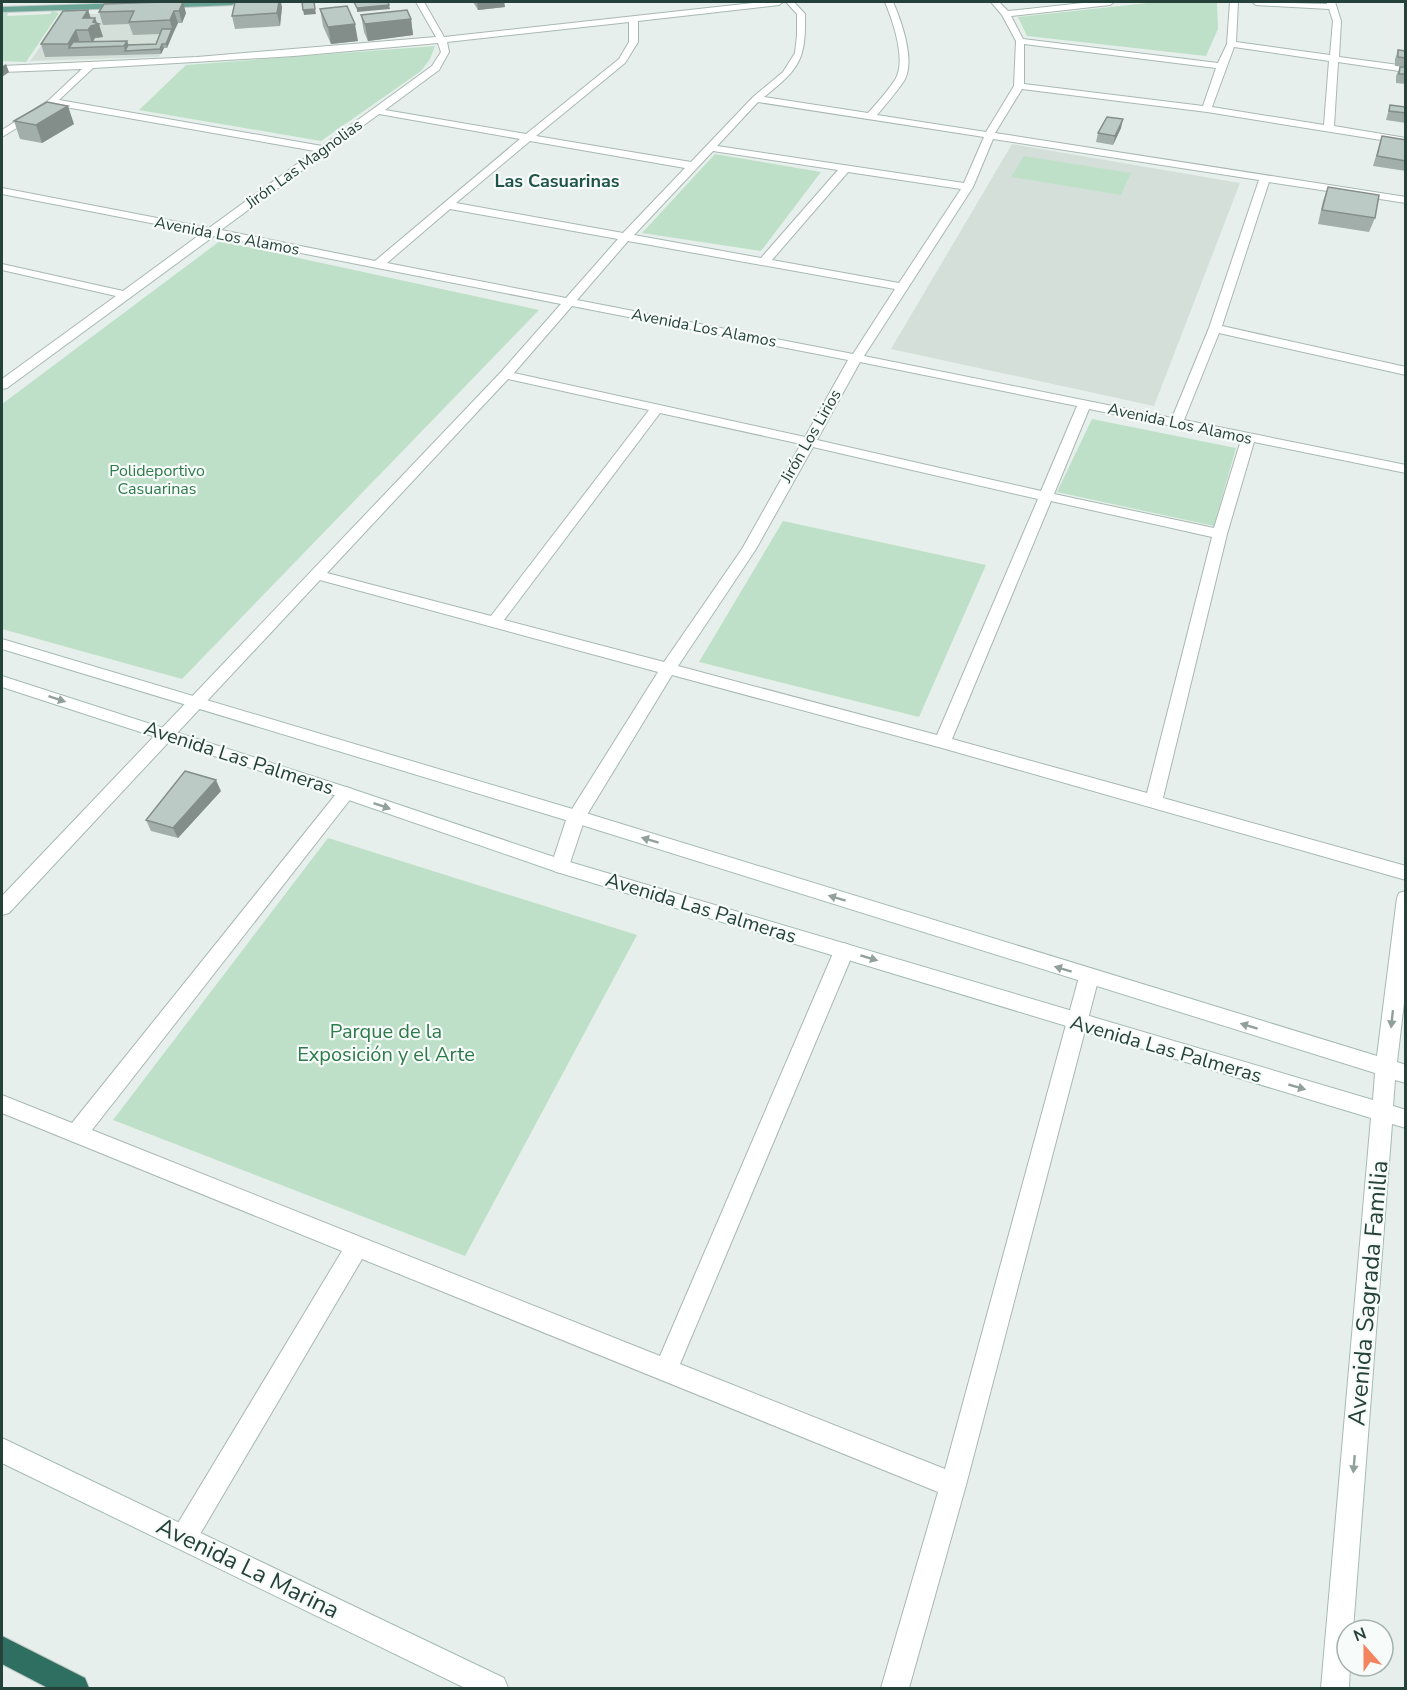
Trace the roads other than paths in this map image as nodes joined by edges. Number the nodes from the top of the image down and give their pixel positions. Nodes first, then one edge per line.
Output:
1 (232, 2) edge
2 (420, 2) edge
3 (779, 2) edge
4 (790, 2) edge
5 (889, 2) edge
6 (995, 2) edge
7 (1110, 2) edge
8 (1234, 2) edge
9 (1256, 2) edge
10 (1332, 4) edge
11 (149, 5) edge
12 (137, 6) edge
13 (2, 10) edge
14 (1006, 14) junction
15 (633, 20) junction
16 (442, 40) junction
17 (1020, 41) junction
18 (1231, 44) junction
19 (1336, 60) junction
20 (89, 66) junction
21 (1221, 66) junction
22 (2, 69) edge
23 (1406, 69) edge
24 (1019, 86) junction
25 (756, 99) junction
26 (52, 102) junction
27 (1207, 109) junction
28 (376, 111) junction
29 (872, 116) junction
30 (1329, 127) junction
31 (2, 134) edge
32 (990, 134) junction
33 (527, 138) junction
34 (1406, 141) edge
35 (712, 148) junction
36 (326, 150) junction
37 (693, 166) junction
38 (847, 167) junction
39 (1265, 177) junction
40 (968, 187) junction
41 (2, 191) edge
42 (1406, 200) edge
43 (447, 206) junction
44 (209, 233) junction
45 (626, 237) junction
46 (764, 262) junction
47 (377, 265) junction
48 (7, 268) edge
49 (2, 277) edge
50 (901, 287) junction
51 (125, 295) junction
52 (568, 302) junction
53 (1215, 328) junction
54 (856, 358) junction
55 (1406, 371) edge
56 (505, 375) junction
57 (2, 385) edge
58 (1085, 403) junction
59 (658, 407) junction
60 (1176, 423) junction
61 (1248, 439) junction
62 (807, 441) junction
63 (1406, 469) edge
64 (1047, 498) junction
65 (1220, 534) junction
66 (317, 575) junction
67 (494, 623) junction
68 (2, 644) edge
69 (668, 669) junction
70 (2, 681) edge
71 (196, 704) junction
72 (166, 735) junction
73 (942, 742) junction
74 (346, 793) junction
75 (1154, 800) junction
76 (576, 817) junction
77 (560, 866) junction
78 (1406, 873) edge
79 (1406, 898) edge
80 (2, 908) edge
81 (844, 951) junction
82 (1089, 977) junction
83 (1078, 1023) junction
84 (1396, 1071) edge
85 (2, 1104) edge
86 (1383, 1112) junction
87 (1406, 1119) edge
88 (77, 1133) junction
89 (357, 1246) junction
90 (666, 1370) junction
91 (2, 1450) edge
92 (953, 1485) junction
93 (184, 1537) junction
94 (2, 1650) edge
95 (75, 1689) edge
96 (494, 1689) edge
97 (896, 1689) edge
98 (1335, 1689) edge

1 - 11 main road
2 - 16 street
3 - 15 street
4 - 25 street
5 - 29 street
6 - 14 street, Jirón Los Lirios
7 - 14 street
8 - 18 street
9 - 10 street
10 - 19 street
12 - 13 main road
14 - 17 street, Jirón Los Lirios
15 - 16 street
15 - 33 street
16 - 20 street
16 - 28 street, Jirón Las Magnolias
17 - 21 street
17 - 24 street, Jirón Los Lirios
18 - 19 street
18 - 21 street
19 - 23 street
19 - 30 street
20 - 22 street
20 - 26 street
21 - 27 street
24 - 27 street
24 - 32 street, Jirón Los Lirios
25 - 29 street
25 - 35 street
26 - 31 street
26 - 36 street
27 - 30 street
28 - 33 street
28 - 36 street, Jirón Las Magnolias
29 - 32 street
30 - 34 street
32 - 39 street
32 - 40 street, Jirón Los Lirios
33 - 37 street
33 - 43 street
35 - 37 street
35 - 38 street
36 - 44 street, Jirón Las Magnolias
37 - 45 street
38 - 40 street
38 - 46 street
39 - 42 street
39 - 53 street
40 - 50 street, Jirón Los Lirios
41 - 44 street, Avenida Los Alamos
43 - 45 street
43 - 47 street
44 - 47 street, Avenida Los Alamos
44 - 51 street, Jirón Las Magnolias
45 - 46 street
45 - 52 street
46 - 50 street
47 - 52 street, Avenida Los Alamos
48 - 49 street
48 - 51 street
50 - 54 street, Jirón Los Lirios
51 - 57 street, Jirón Las Magnolias
52 - 54 street, Avenida Los Alamos
52 - 56 street
53 - 55 street
53 - 60 street
54 - 58 street, Avenida Los Alamos
54 - 62 street, Jirón Los Lirios
56 - 59 street
56 - 66 street
58 - 60 street, Avenida Los Alamos
58 - 64 street
59 - 62 street
59 - 67 street
60 - 61 street, Avenida Los Alamos
61 - 63 street, Avenida Los Alamos
61 - 65 street
62 - 64 street
62 - 69 street, Jirón Los Lirios
64 - 65 street
64 - 73 street
65 - 75 street
66 - 67 street
66 - 71 street
67 - 69 street
68 - 71 street, Avenida Las Palmeras
69 - 73 street
69 - 76 street, Jirón Los Lirios
70 -> 72 street, Avenida Las Palmeras
71 - 72 street
71 - 76 street, Avenida Las Palmeras
72 - 74 street, Avenida Las Palmeras
72 - 80 street
73 - 75 street
74 -> 77 street, Avenida Las Palmeras
74 - 88 street
75 - 78 street
76 - 77 street, Jirón Los Lirios
82 -> 76 street, Avenida Las Palmeras
77 - 81 street, Avenida Las Palmeras
79 -> 84 street, Avenida Sagrada Familia
81 -> 83 street, Avenida Las Palmeras
81 - 90 street
82 - 83 street
84 -> 82 street, Avenida Las Palmeras
83 -> 86 street, Avenida Las Palmeras
83 - 92 street
84 - 86 street, Avenida Sagrada Familia
85 - 88 street
86 - 87 street, Avenida Las Palmeras
86 -> 98 street, Avenida Sagrada Familia
88 - 89 street
89 - 90 street
89 - 93 street
90 - 92 street
91 - 93 street, Avenida La Marina
92 - 97 street
93 - 96 street, Avenida La Marina
94 - 95 highway

